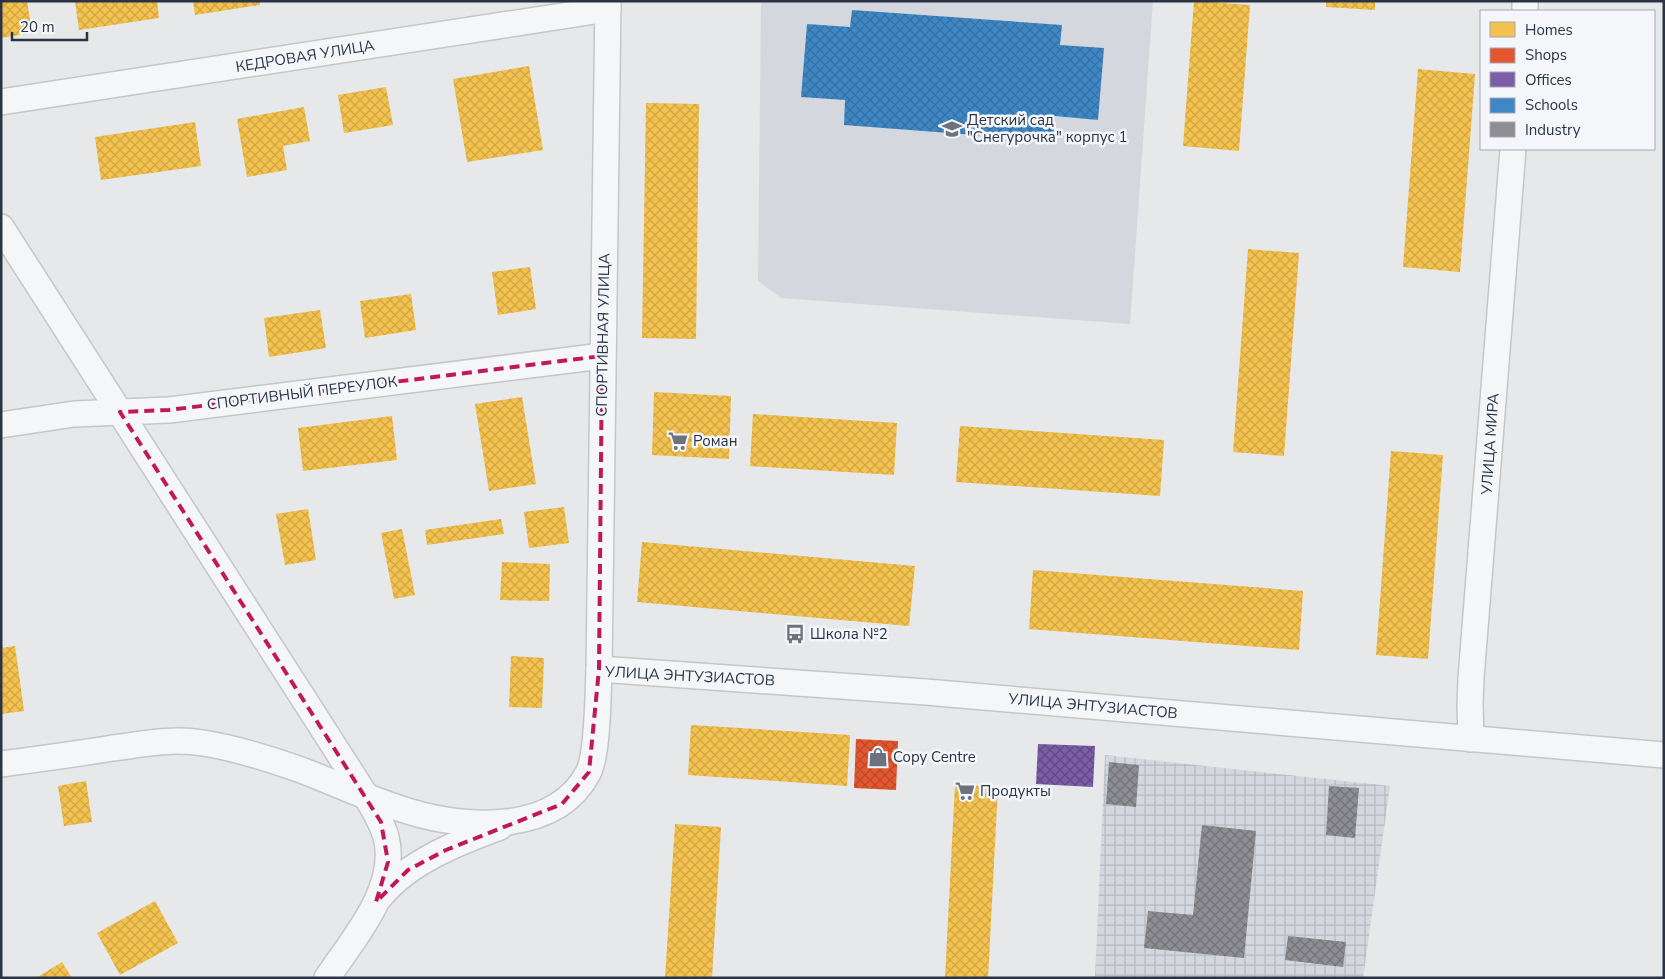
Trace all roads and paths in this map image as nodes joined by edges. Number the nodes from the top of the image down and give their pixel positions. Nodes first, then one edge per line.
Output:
1 (608, 5) edge
2 (1, 102) edge
3 (1513, 150) edge
4 (1, 227) edge
5 (602, 356) junction
6 (120, 412) junction
7 (1, 425) edge
8 (599, 669) junction
9 (1471, 739) junction
10 (1664, 755) edge
11 (1, 764) edge
12 (366, 796) junction
13 (514, 821) junction
14 (376, 902) junction
15 (327, 978) edge

1 - 2 street, КЕДРОВАЯ УЛИЦА
1 - 5 street, СПОРТИВНАЯ УЛИЦА
3 - 9 street, УЛИЦА МИРА
4 - 6 street
5 - 6 street, СПОРТИВНЫЙ ПЕРЕУЛОК
5 - 8 street, СПОРТИВНАЯ УЛИЦА
6 - 7 street, СПОРТИВНЫЙ ПЕРЕУЛОК
6 - 12 street
8 - 9 street, УЛИЦА ЭНТУЗИАСТОВ
8 - 13 street, УЛИЦА ЭНТУЗИАСТОВ
9 - 10 street, УЛИЦА ЭНТУЗИАСТОВ
11 - 12 street, УЛИЦА ЭНТУЗИАСТОВ
12 - 13 street, УЛИЦА ЭНТУЗИАСТОВ
12 - 14 street
13 - 14 street
14 - 15 street

